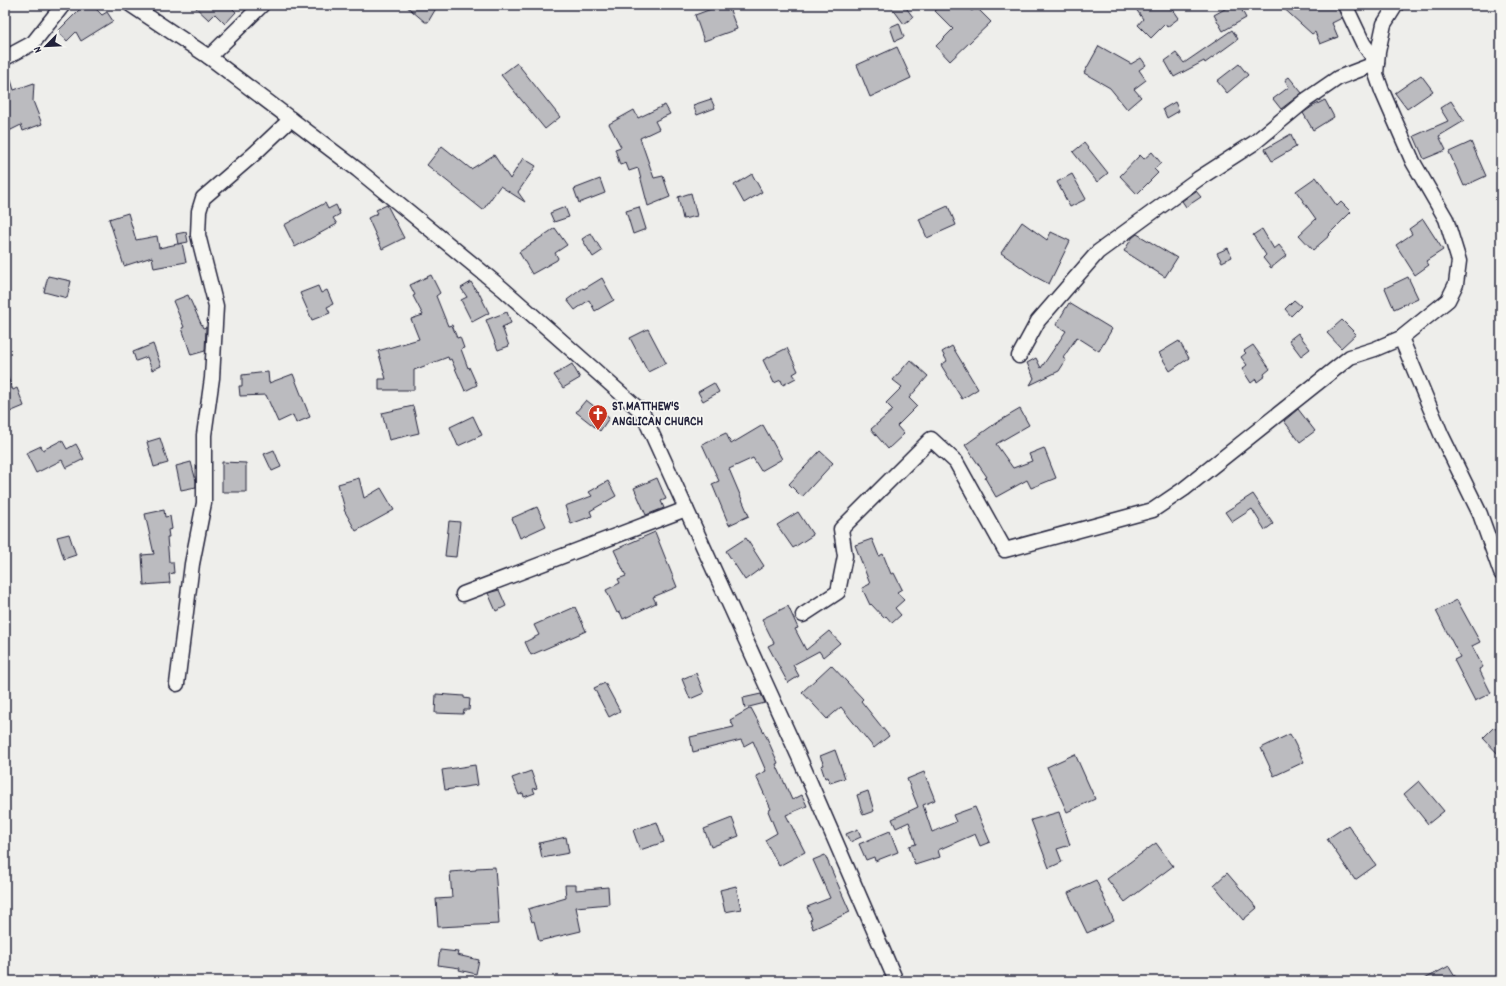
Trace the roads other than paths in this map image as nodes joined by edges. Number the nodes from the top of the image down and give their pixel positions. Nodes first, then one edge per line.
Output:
1 (63, 5) edge
2 (131, 5) edge
3 (262, 5) edge
4 (1345, 5) edge
5 (1396, 5) edge
6 (209, 57) junction
7 (5, 58) edge
8 (1377, 63) junction
9 (291, 119) junction
10 (1401, 338) junction
11 (1019, 356) dead end
12 (686, 509) junction
13 (1501, 573) edge
14 (463, 594) dead end
15 (803, 615) dead end
16 (177, 684) dead end
17 (896, 981) edge

1 - 7 street
2 - 6 street
3 - 6 street
4 - 8 street
5 - 8 street
6 - 9 street
8 - 10 street
8 - 11 street
9 - 12 street
9 - 16 street
10 - 13 street
10 - 15 street
12 - 14 street
12 - 17 street

